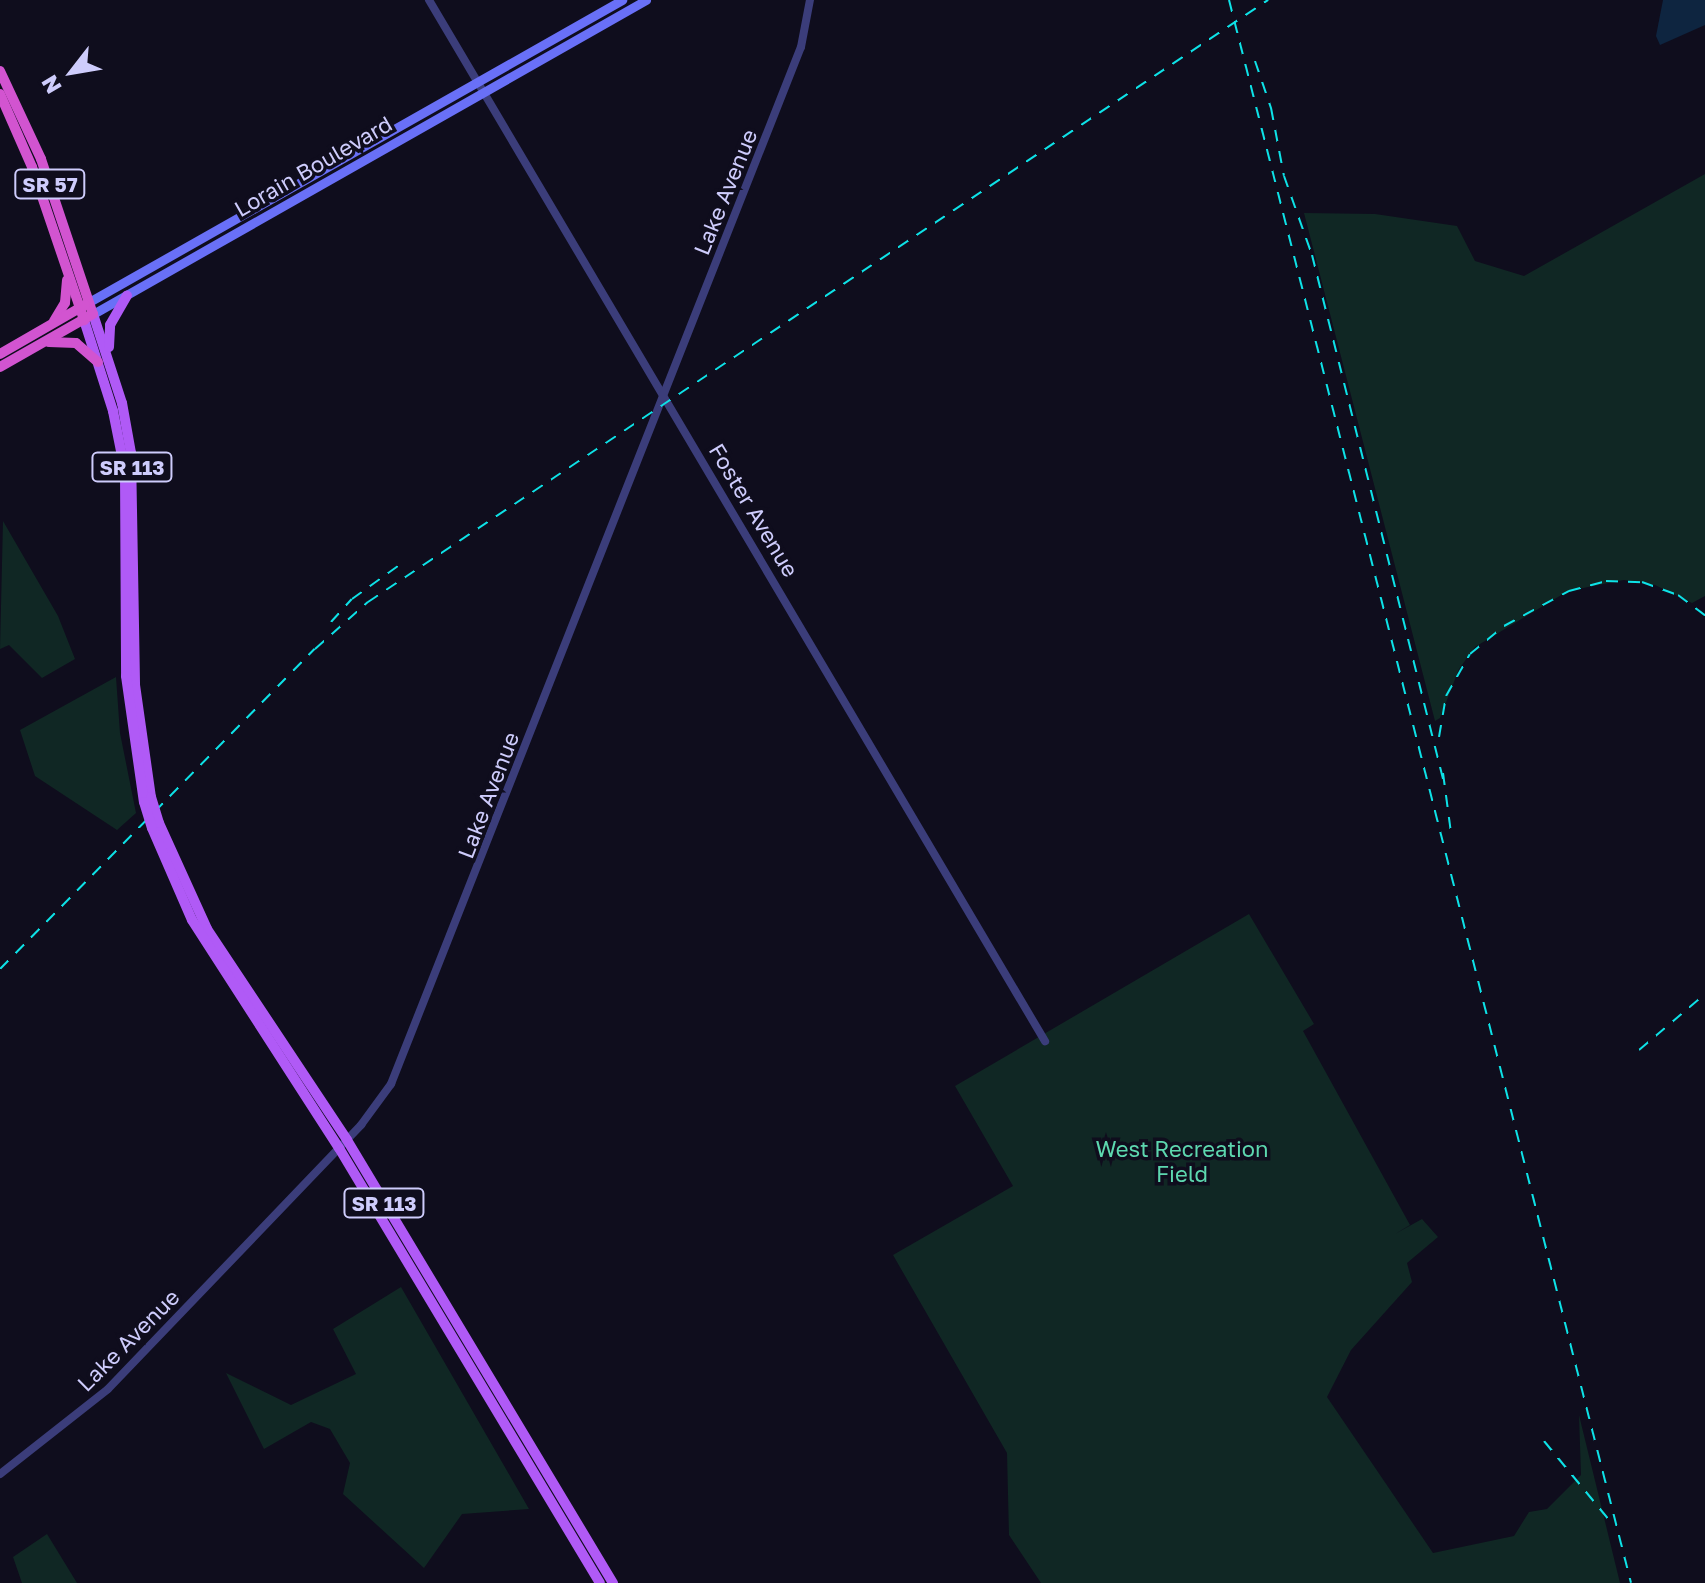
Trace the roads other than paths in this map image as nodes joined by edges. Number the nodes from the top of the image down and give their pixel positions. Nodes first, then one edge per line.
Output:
1 (429, 0) edge
2 (622, 0) edge
3 (646, 0) edge
4 (810, 0) edge
5 (0, 71) edge
6 (479, 82) junction
7 (485, 92) junction
8 (0, 94) edge
9 (67, 270) junction
10 (127, 295) junction
11 (85, 305) junction
12 (89, 317) junction
13 (45, 328) junction
14 (44, 342) junction
15 (0, 354) edge
16 (98, 362) junction
17 (0, 367) edge
18 (112, 368) junction
19 (665, 394) junction
20 (131, 623) junction
21 (148, 800) junction
22 (1045, 1041) dead end
23 (343, 1144) junction
24 (0, 1474) edge
25 (600, 1583) edge
26 (613, 1583) edge

1 - 6 street, Foster Avenue
2 - 6 main road, Lorain Boulevard
3 - 7 main road, Lorain Boulevard
4 - 19 street, Lake Avenue
5 - 11 highway, SR 57
6 - 7 street, Foster Avenue
6 - 11 main road, Lorain Boulevard
7 - 10 main road, Lorain Boulevard
7 - 19 street, Foster Avenue
8 - 9 highway, SR 57
9 - 11 highway
9 - 13 highway
10 - 12 main road, Lorain Boulevard
10 - 18 main road
11 - 12 highway, SR 57
11 - 13 highway, Lorain Boulevard
12 - 14 highway, Lorain Boulevard
12 - 16 main road, SR 113
12 - 18 main road, SR 113
13 - 15 highway, Lorain Boulevard
14 - 16 highway
14 - 17 highway, Lorain Boulevard
16 - 20 main road, SR 113
18 - 20 main road, SR 113
19 - 22 street, Foster Avenue
19 - 23 street, Lake Avenue
20 - 21 main road, SR 113
20 - 21 main road, SR 113
21 - 23 main road, SR 113, bridge
23 - 24 street, Lake Avenue
23 - 25 main road, SR 113
23 - 26 main road, SR 113

